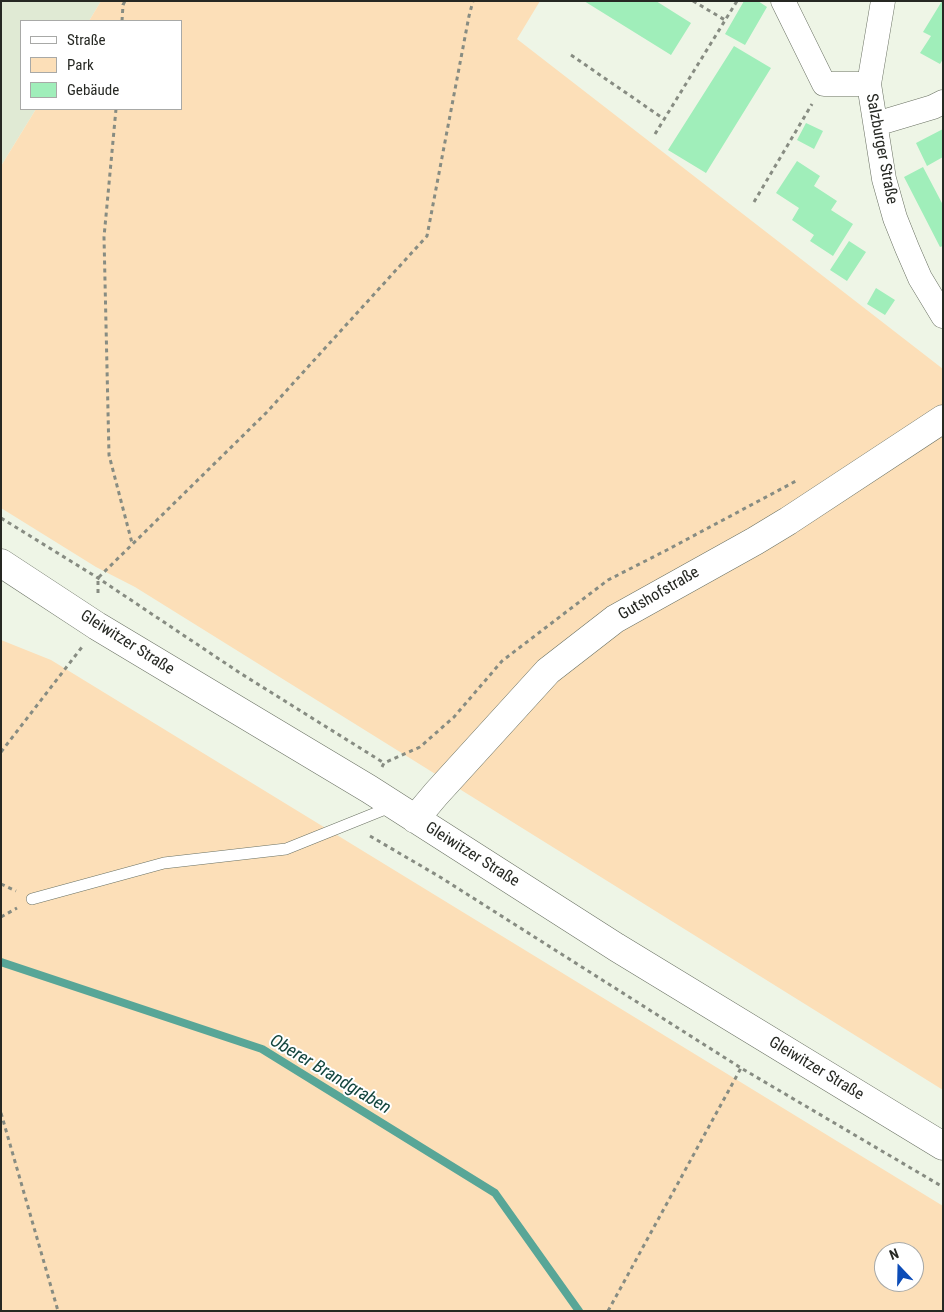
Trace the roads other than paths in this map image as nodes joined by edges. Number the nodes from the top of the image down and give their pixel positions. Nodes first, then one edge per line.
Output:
1 (783, 1) edge
2 (883, 1) edge
3 (869, 84) junction
4 (943, 102) edge
5 (876, 124) junction
6 (943, 316) edge
7 (943, 419) edge
8 (1, 564) edge
9 (405, 812) junction
10 (32, 899) dead end
11 (943, 1146) edge

1 - 3 street
2 - 3 street, Salzburger Straße
3 - 5 street, Salzburger Straße
4 - 5 street
5 - 6 street, Salzburger Straße
7 - 9 main road, Gutshofstraße
8 - 9 main road, Gleiwitzer Straße
9 - 10 lane
9 - 11 main road, Gleiwitzer Straße

